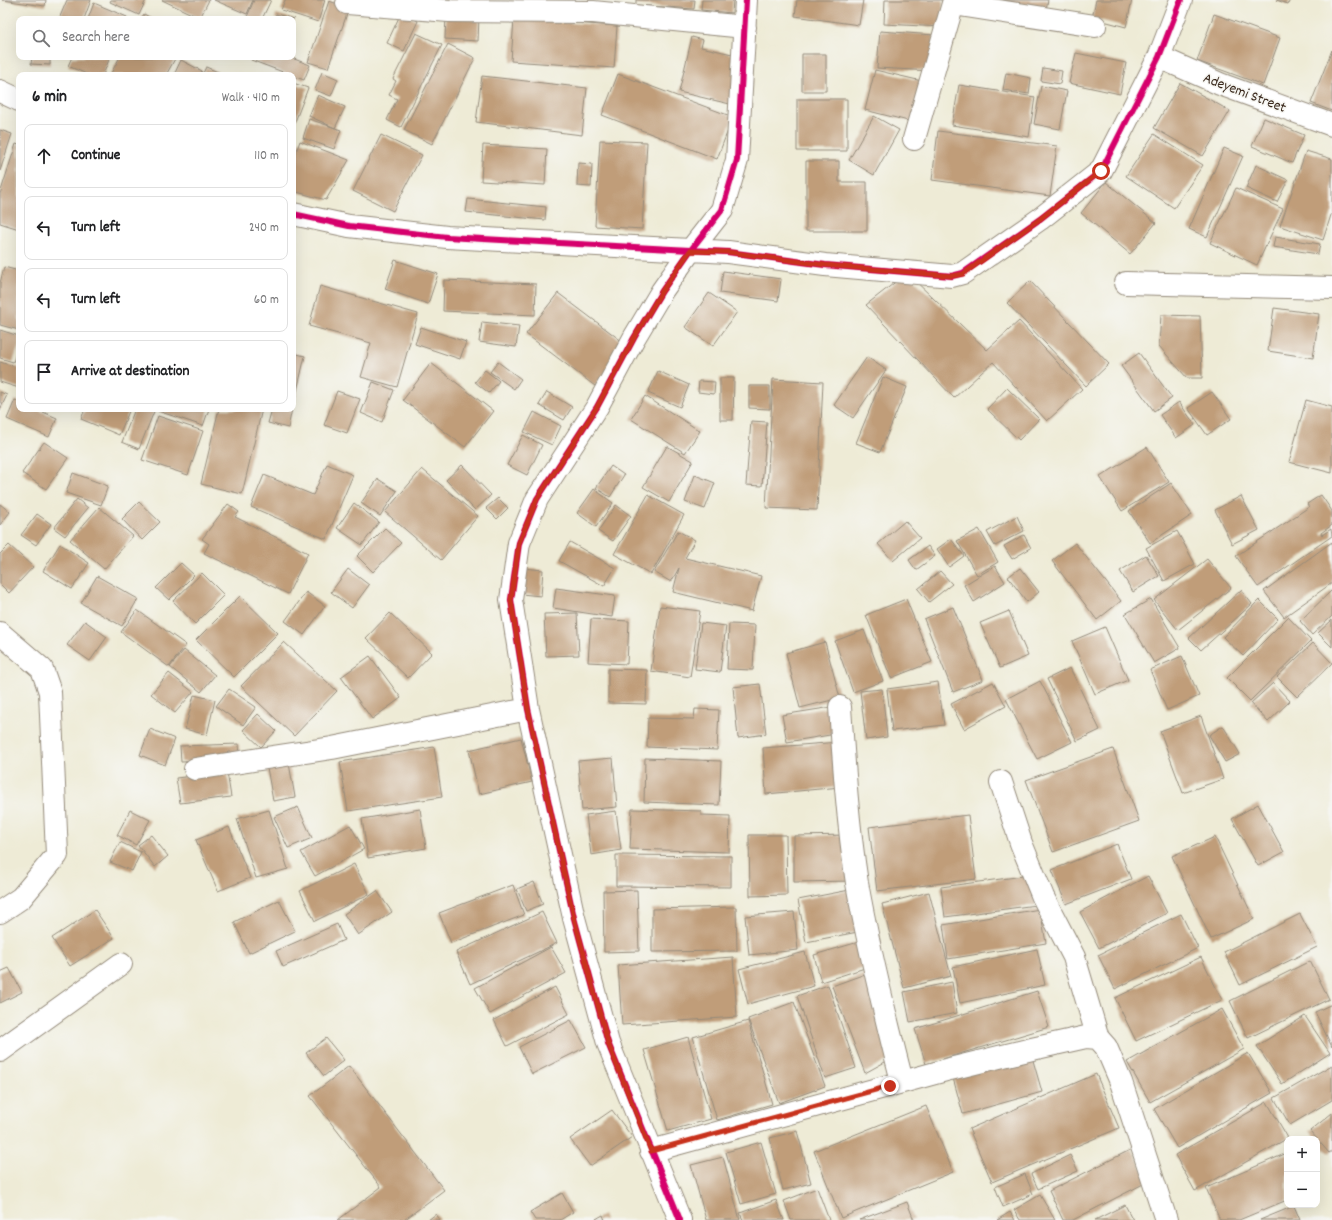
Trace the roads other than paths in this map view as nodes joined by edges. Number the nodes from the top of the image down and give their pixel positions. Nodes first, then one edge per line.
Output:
1 (746, 0) edge
2 (1181, 0) edge
3 (953, 2) edge
4 (347, 3) dead end
5 (1095, 26) dead end
6 (745, 27) junction
7 (1159, 57) junction
8 (0, 91) edge
9 (16, 99) edge
10 (1332, 125) edge
11 (914, 139) dead end
12 (296, 215) edge
13 (690, 251) junction
14 (1126, 283) dead end
15 (1332, 288) edge
16 (0, 633) edge
17 (840, 707) dead end
18 (528, 709) junction
19 (195, 769) dead end
20 (1000, 782) dead end
21 (0, 912) edge
22 (121, 964) dead end
23 (1098, 1038) junction
24 (0, 1051) edge
25 (902, 1082) junction
26 (651, 1151) junction
27 (680, 1220) edge
28 (1166, 1220) edge

1 - 6 street
2 - 7 street
3 - 5 street
3 - 11 street
4 - 6 street
6 - 13 street
7 - 10 street, Adeyemi Street
7 - 13 street
8 - 9 street
12 - 13 street
13 - 18 street
14 - 15 street
16 - 21 street
17 - 25 street
18 - 19 street
18 - 26 street
20 - 23 street
22 - 24 street
23 - 25 street
23 - 28 street
25 - 26 street
26 - 27 street

